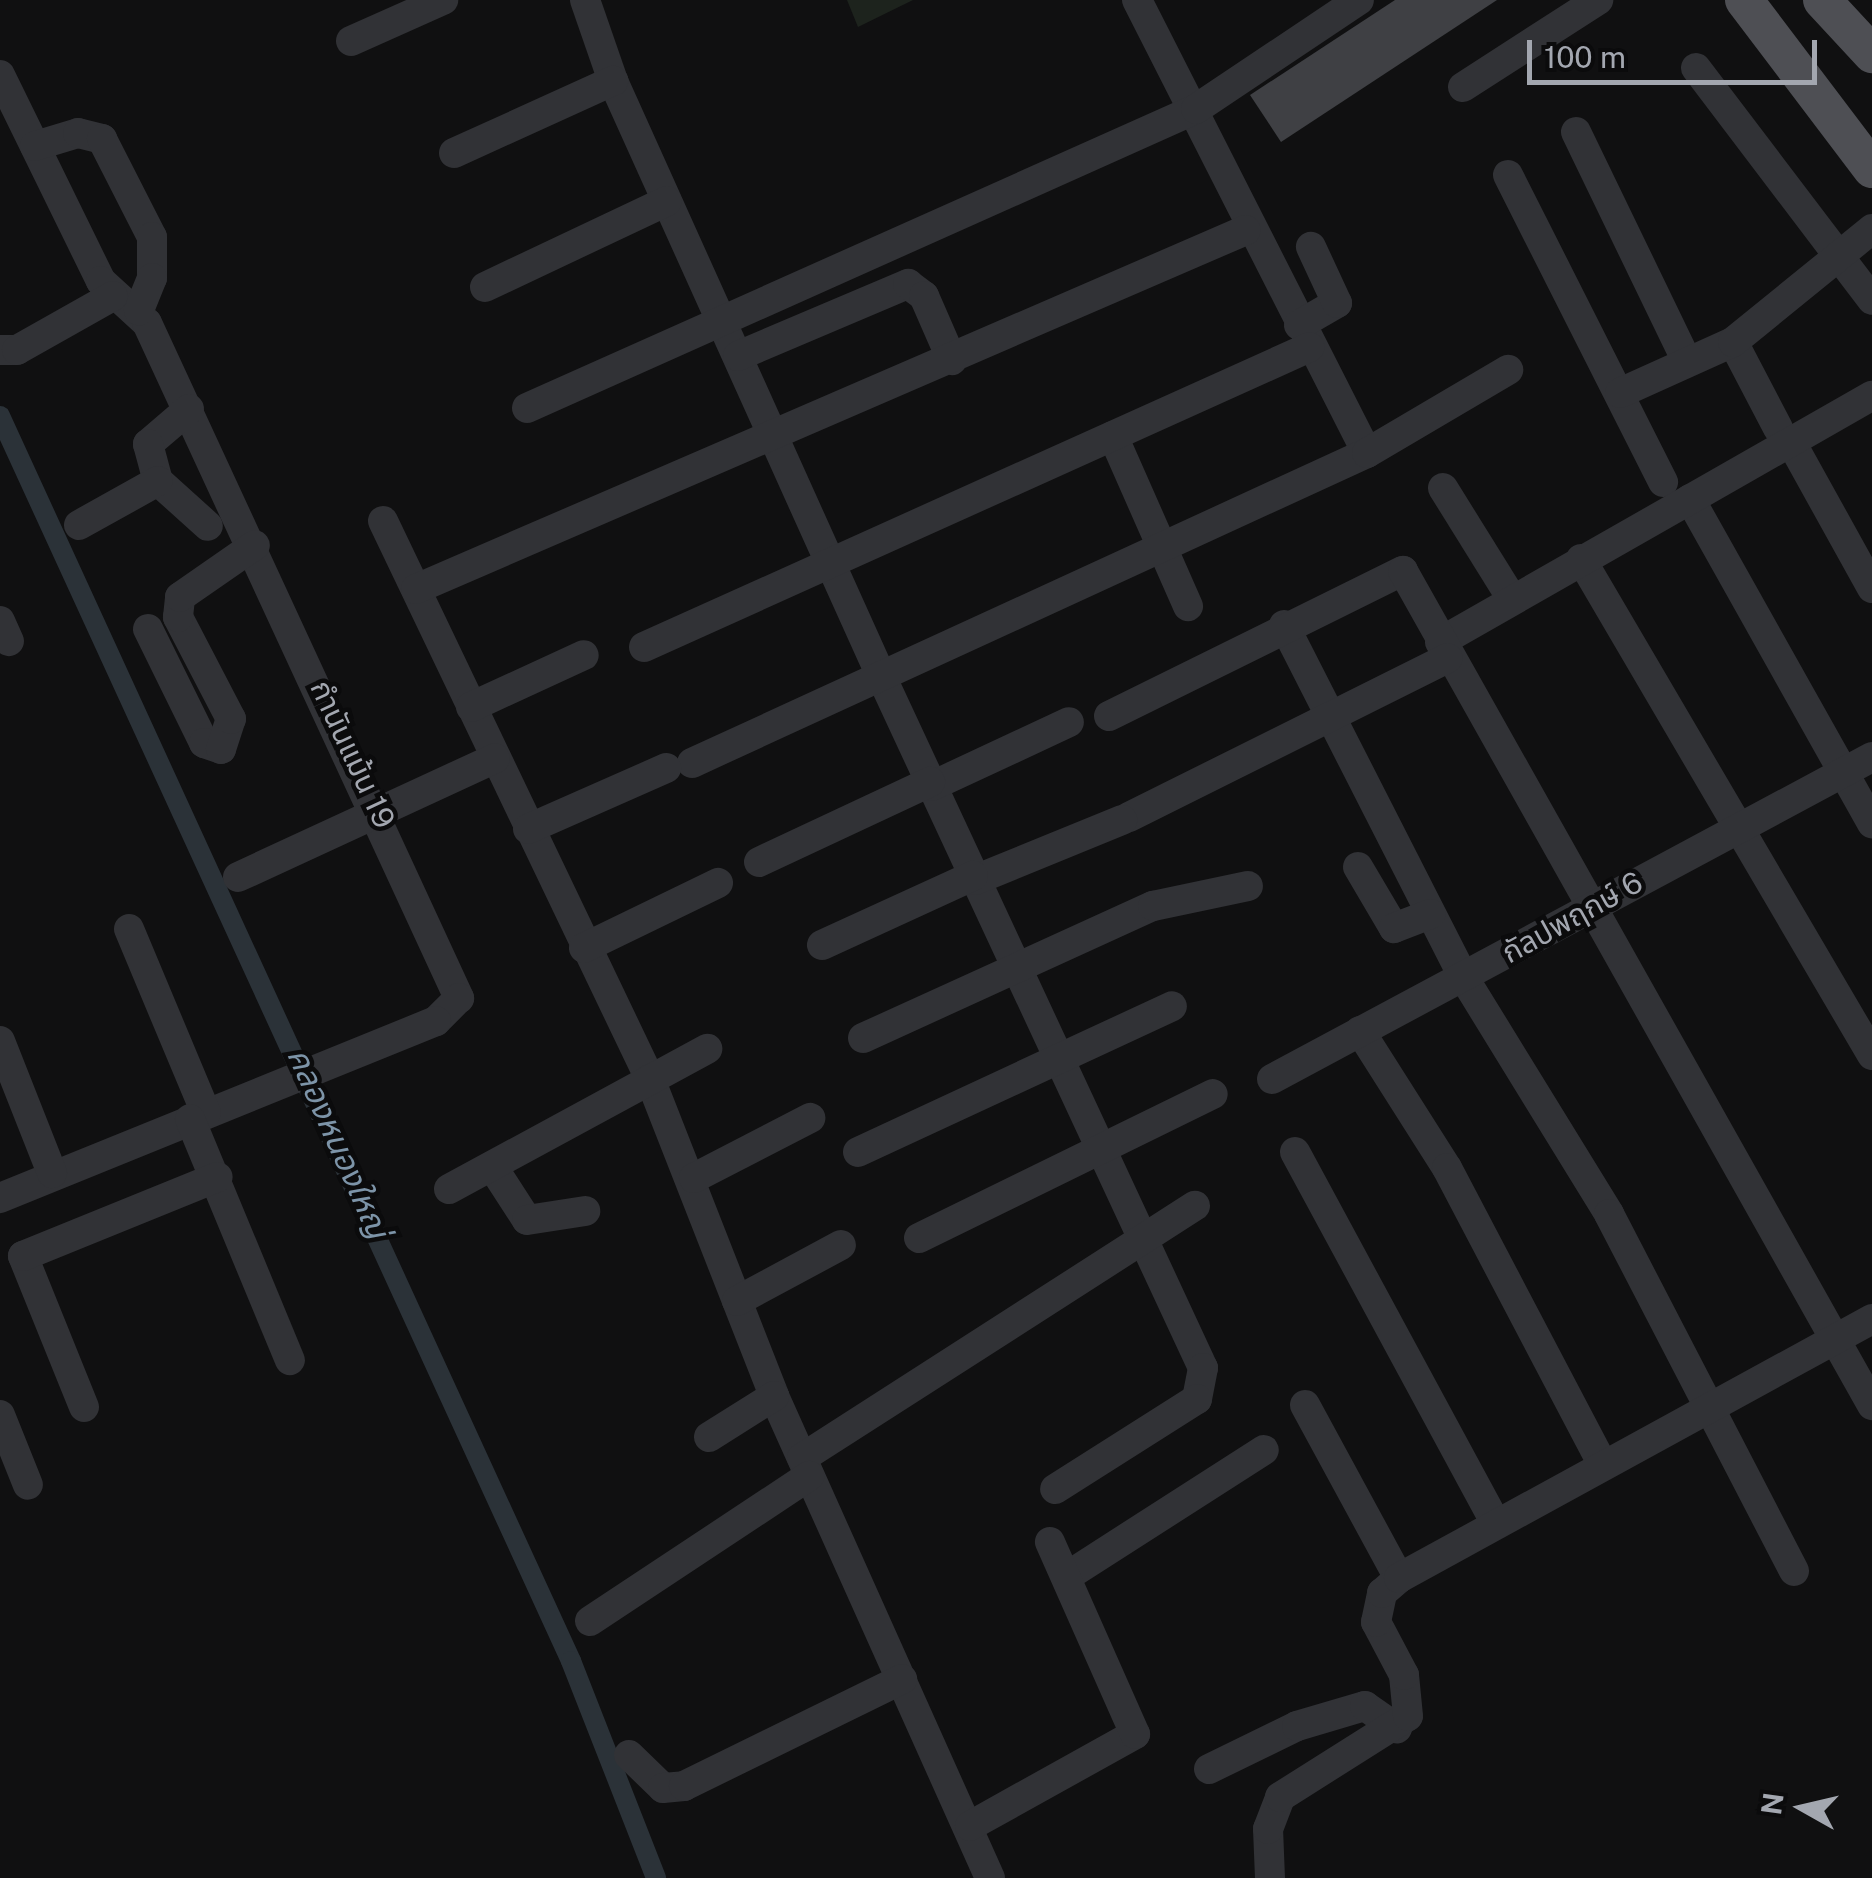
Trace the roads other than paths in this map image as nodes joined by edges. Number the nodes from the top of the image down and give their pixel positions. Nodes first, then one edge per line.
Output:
1 (443, 0) edge
2 (586, 0) edge
3 (1137, 0) edge
4 (1359, 0) edge
5 (1598, 0) edge
6 (1744, 0) edge
7 (1770, 0) edge
8 (1822, 0) edge
9 (1848, 0) edge
10 (1872, 34) edge
11 (351, 41) dead end
12 (1872, 54) edge
13 (1696, 68) dead end
14 (0, 75) edge
15 (613, 81) junction
16 (1463, 87) dead end
17 (1196, 108) junction
18 (1576, 132) dead end
19 (35, 146) junction
20 (454, 153) dead end
21 (1872, 166) edge
22 (1508, 175) dead end
23 (667, 200) junction
24 (1242, 221) junction
25 (1872, 229) edge
26 (1311, 247) dead end
27 (1840, 254) junction
28 (485, 287) dead end
29 (1872, 300) edge
30 (126, 303) junction
31 (723, 322) junction
32 (72, 335) dead end
33 (1304, 336) junction
34 (1733, 342) junction
35 (0, 350) edge
36 (738, 356) junction
37 (952, 360) junction
38 (1686, 360) junction
39 (1508, 370) dead end
40 (1620, 393) junction
41 (1872, 396) edge
42 (527, 408) dead end
43 (188, 409) junction
44 (1785, 435) junction
45 (1113, 436) junction
46 (776, 438) junction
47 (1367, 453) junction
48 (158, 482) junction
49 (1663, 482) dead end
50 (1443, 488) dead end
51 (1690, 499) junction
52 (384, 521) dead end
53 (79, 525) dead end
54 (208, 526) dead end
55 (254, 545) junction
56 (1160, 549) junction
57 (830, 558) junction
58 (1581, 559) junction
59 (1872, 588) edge
60 (416, 589) junction
61 (1512, 599) junction
62 (1188, 606) dead end
63 (1284, 625) junction
64 (148, 629) dead end
65 (644, 647) dead end
66 (1444, 650) junction
67 (584, 655) dead end
68 (882, 678) junction
69 (471, 707) junction
70 (1333, 714) junction
71 (1109, 716) dead end
72 (1068, 722) dead end
73 (495, 758) junction
74 (1859, 764) edge
75 (931, 784) junction
76 (378, 808) junction
77 (1872, 822) edge
78 (1732, 826) junction
79 (528, 829) junction
80 (759, 862) dead end
81 (1358, 868) dead end
82 (238, 876) dead end
83 (974, 878) junction
84 (718, 883) dead end
85 (1248, 886) dead end
86 (1589, 909) junction
87 (1430, 914) junction
88 (129, 929) dead end
89 (822, 945) dead end
90 (584, 948) junction
91 (1016, 969) junction
92 (1464, 978) junction
93 (1172, 1006) dead end
94 (1360, 1031) junction
95 (863, 1038) dead end
96 (0, 1041) edge
97 (707, 1050) dead end
98 (1872, 1055) edge
99 (1059, 1064) junction
100 (650, 1079) junction
101 (1272, 1079) dead end
102 (1212, 1094) dead end
103 (198, 1116) junction
104 (810, 1118) dead end
105 (1106, 1146) junction
106 (858, 1152) dead end
107 (1295, 1152) dead end
108 (492, 1166) junction
109 (52, 1173) junction
110 (218, 1177) junction
111 (694, 1178) junction
112 (449, 1189) dead end
113 (0, 1198) edge
114 (1195, 1206) dead end
115 (584, 1211) dead end
116 (919, 1238) dead end
117 (1142, 1240) junction
118 (841, 1245) dead end
119 (736, 1301) junction
120 (1872, 1319) edge
121 (1837, 1337) junction
122 (290, 1360) dead end
123 (774, 1396) junction
124 (1305, 1405) dead end
125 (1872, 1405) edge
126 (84, 1407) dead end
127 (1704, 1410) junction
128 (0, 1415) edge
129 (709, 1437) dead end
130 (1264, 1450) dead end
131 (1601, 1462) junction
132 (805, 1467) junction
133 (28, 1486) dead end
134 (1055, 1489) dead end
135 (1494, 1520) junction
136 (1050, 1542) dead end
137 (1794, 1571) dead end
138 (1066, 1577) junction
139 (1399, 1578) junction
140 (590, 1621) dead end
141 (902, 1679) junction
142 (1397, 1728) junction
143 (628, 1756) dead end
144 (1209, 1769) dead end
145 (970, 1826) junction
146 (985, 1876) edge
147 (1270, 1878) edge

1 - 11 street
2 - 15 street
3 - 17 street
4 - 17 street
5 - 16 street
6 - 21 main road
7 - 21 main road
8 - 12 main road
9 - 10 main road
13 - 27 street
14 - 19 street, กำนันแม้น 19
15 - 20 street
15 - 23 street
17 - 24 street
17 - 31 street
18 - 38 street
19 - 30 street, กำนันแม้น 19
19 - 30 street
22 - 40 street
23 - 28 street
23 - 31 street
24 - 33 street
24 - 37 street
25 - 27 street
26 - 33 street
27 - 29 street
27 - 34 street
30 - 32 street
30 - 35 street
30 - 43 street, กำนันแม้น 19
31 - 36 street
31 - 42 street
33 - 45 street
33 - 47 street
34 - 38 street
34 - 44 street
36 - 37 street
36 - 46 street
37 - 46 street
38 - 40 street
39 - 47 street
40 - 49 street
41 - 44 street
43 - 48 street
43 - 55 street, กำนันแม้น 19
44 - 51 street
44 - 59 street
45 - 56 street
45 - 57 street
46 - 57 street
46 - 60 street
47 - 56 street
48 - 53 street
48 - 54 street
50 - 61 street
51 - 58 street
51 - 74 street
52 - 60 street
55 - 64 street
55 - 76 street, กำนันแม้น 19
56 - 62 street
56 - 68 street
57 - 65 street
57 - 68 street
58 - 61 street
58 - 78 street
60 - 69 street
61 - 66 street
63 - 66 street
63 - 70 street
63 - 71 street
66 - 70 street
66 - 86 street
67 - 69 street
68 - 75 street
68 - 79 street
69 - 73 street
70 - 83 street
70 - 87 street
72 - 75 street
73 - 76 street
73 - 79 street
74 - 77 street
74 - 78 street, กัลปพฤกษ์ 6
75 - 80 street
75 - 83 street
76 - 82 street
76 - 103 street, กำนันแม้น 19
78 - 86 street, กัลปพฤกษ์ 6
78 - 98 street
79 - 90 street
81 - 87 street
83 - 89 street
83 - 91 street
84 - 90 street
85 - 91 street
86 - 92 street, กัลปพฤกษ์ 6
86 - 121 street
87 - 92 street
88 - 103 street
90 - 100 street
91 - 95 street
91 - 99 street
92 - 94 street, กัลปพฤกษ์ 6
92 - 127 street
93 - 99 street
94 - 101 street, กัลปพฤกษ์ 6
94 - 131 street
96 - 109 street
97 - 100 street
99 - 105 street
99 - 106 street
100 - 108 street
100 - 111 street
102 - 105 street
103 - 109 street, กำนันแม้น 19
103 - 110 street
104 - 111 street
105 - 116 street
105 - 117 street
107 - 135 street
108 - 112 street
108 - 115 street
109 - 113 street, กำนันแม้น 19
110 - 122 street
110 - 126 street
111 - 119 street
114 - 117 street
117 - 132 street
117 - 134 street
118 - 119 street
119 - 123 street
120 - 121 street
121 - 125 street
121 - 127 street
123 - 129 street
123 - 132 street
124 - 139 street
127 - 131 street
127 - 137 street
128 - 133 street
130 - 138 street
131 - 135 street
132 - 140 street
132 - 141 street
135 - 139 street
136 - 138 street
138 - 145 street
139 - 142 street
141 - 143 street
141 - 145 street
142 - 144 street
142 - 147 street
145 - 146 street

